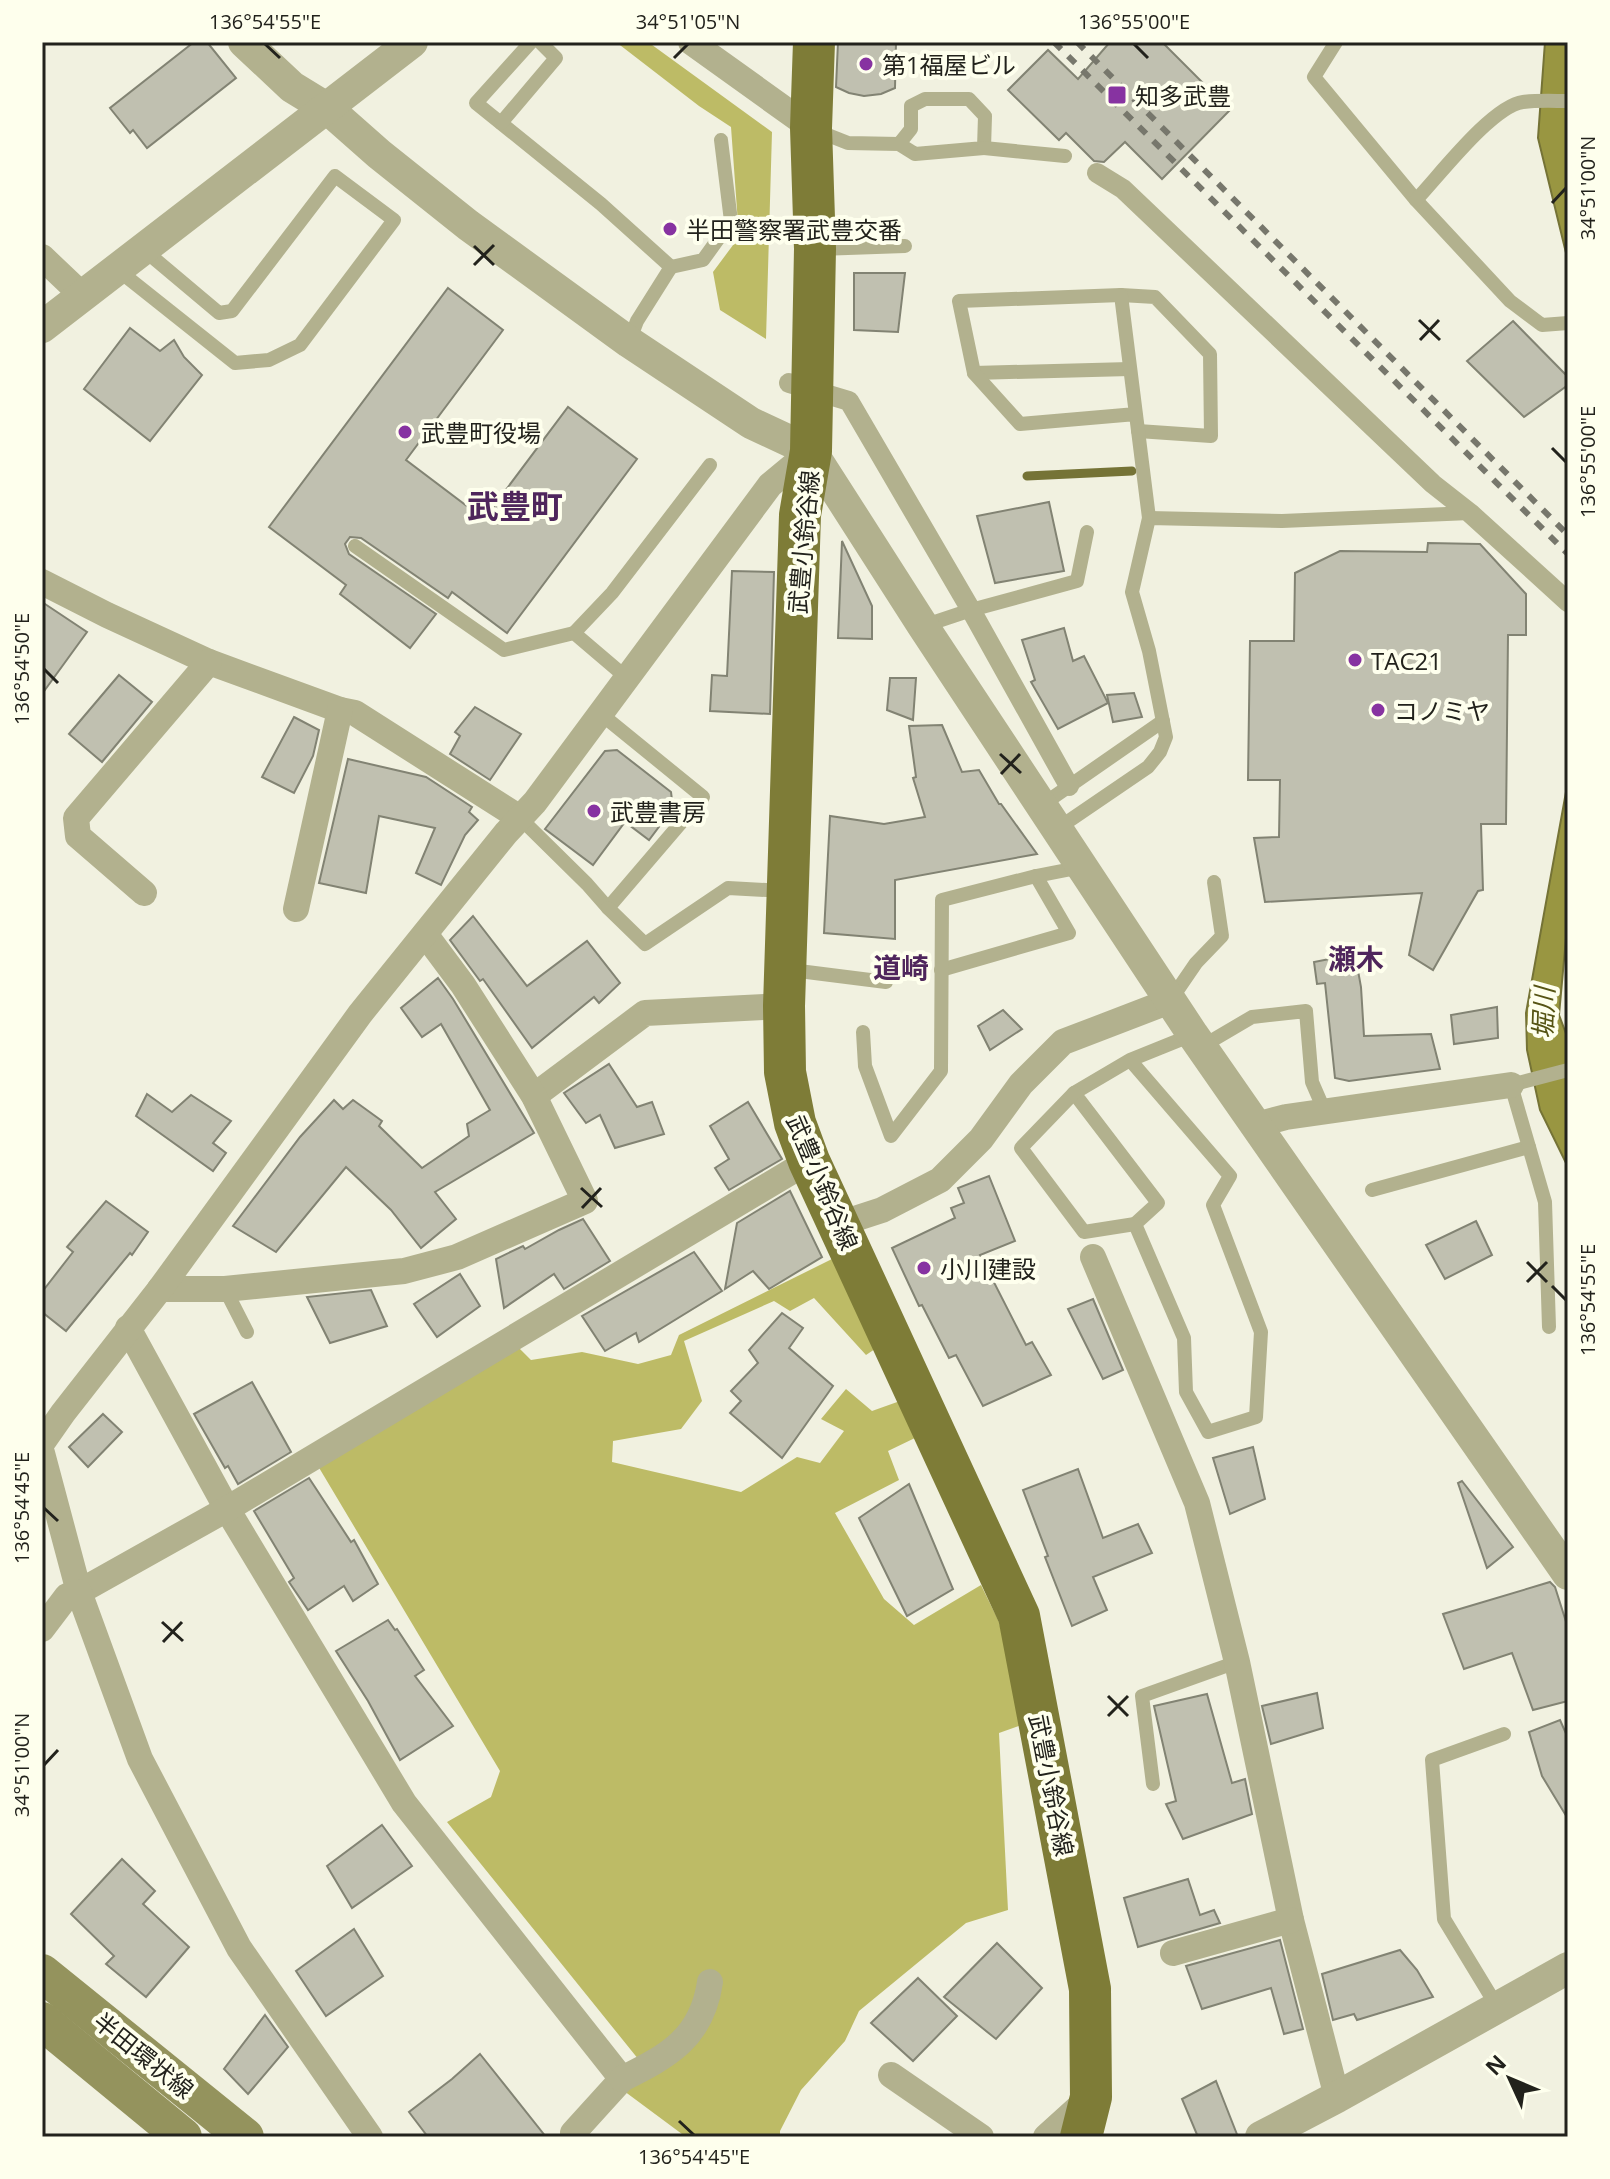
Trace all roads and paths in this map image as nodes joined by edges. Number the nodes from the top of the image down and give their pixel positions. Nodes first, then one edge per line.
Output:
1 (244, 42) edge
2 (412, 42) edge
3 (531, 42) edge
4 (540, 42) edge
5 (691, 42) edge
6 (814, 42) edge
7 (1336, 42) edge
8 (1568, 101) edge
9 (328, 109) junction
10 (501, 123) junction
11 (811, 128) junction
12 (721, 140) dead end
13 (899, 144) junction
14 (984, 148) junction
15 (1065, 156) dead end
16 (1097, 173) dead end
17 (1416, 200) junction
18 (905, 246) dead end
19 (815, 249) junction
20 (144, 250) junction
21 (42, 257) edge
22 (671, 267) junction
23 (118, 270) junction
24 (1121, 295) junction
25 (83, 296) junction
26 (1568, 323) edge
27 (42, 327) edge
28 (629, 342) junction
29 (1130, 369) junction
30 (974, 373) junction
31 (801, 386) junction
32 (1136, 414) junction
33 (1138, 431) junction
34 (811, 451) junction
35 (710, 465) dead end
36 (1470, 513) junction
37 (1149, 518) junction
38 (1087, 532) dead end
39 (355, 546) dead end
40 (42, 582) edge
41 (1568, 602) edge
42 (971, 610) junction
43 (923, 626) junction
44 (574, 633) junction
45 (209, 662) junction
46 (628, 679) junction
47 (340, 710) junction
48 (601, 714) junction
49 (1163, 721) junction
50 (1069, 786) junction
51 (520, 818) junction
52 (1049, 818) junction
53 (1082, 867) junction
54 (1036, 876) junction
55 (1214, 882) dead end
56 (788, 892) junction
57 (144, 893) dead end
58 (608, 908) junction
59 (296, 909) dead end
60 (425, 934) junction
61 (941, 970) junction
62 (886, 982) dead end
63 (785, 988) junction
64 (1170, 1001) junction
65 (863, 1032) dead end
66 (1197, 1041) junction
67 (1130, 1060) junction
68 (1568, 1070) edge
69 (1511, 1085) junction
70 (1074, 1093) junction
71 (534, 1096) junction
72 (1325, 1112) junction
73 (1256, 1125) junction
74 (1529, 1147) junction
75 (809, 1161) junction
76 (1372, 1190) dead end
77 (839, 1224) junction
78 (1135, 1224) junction
79 (1093, 1257) dead end
80 (160, 1289) junction
81 (225, 1289) junction
82 (1549, 1327) dead end
83 (128, 1328) junction
84 (247, 1332) dead end
85 (42, 1443) edge
86 (42, 1453) edge
87 (227, 1509) junction
88 (1568, 1574) edge
89 (79, 1592) junction
90 (42, 1629) edge
91 (1237, 1662) junction
92 (1504, 1734) dead end
93 (1153, 1784) dead end
94 (1291, 1920) junction
95 (1173, 1953) dead end
96 (1568, 1968) edge
97 (42, 1973) edge
98 (710, 1982) dead end
99 (1498, 2008) junction
100 (42, 2021) edge
101 (891, 2075) dead end
102 (622, 2079) junction
103 (1091, 2097) junction
104 (1337, 2097) junction
105 (573, 2136) edge
106 (183, 2137) edge
107 (245, 2137) edge
108 (370, 2137) edge
109 (981, 2137) edge
110 (1046, 2137) edge
111 (1081, 2137) edge
112 (1261, 2137) edge

1 - 9 street
2 - 9 street
3 - 10 lane
4 - 10 lane
5 - 11 street
6 - 11 main road, 武豊小鈴谷線
7 - 17 lane
8 - 17 lane
9 - 20 street
9 - 28 street
10 - 22 lane
11 - 13 lane
11 - 19 main road, 武豊小鈴谷線
12 - 22 lane
13 - 14 lane
13 - 14 lane
14 - 15 lane
16 - 36 street
17 - 26 lane
18 - 19 lane
19 - 31 main road, 武豊小鈴谷線
20 - 23 street
20 - 23 lane
21 - 25 street
22 - 28 lane
23 - 25 street
24 - 29 lane
24 - 30 lane
24 - 33 lane
25 - 27 street
28 - 34 street
29 - 30 lane
29 - 32 lane
30 - 32 lane
31 - 34 main road, 武豊小鈴谷線
31 - 42 street
32 - 33 lane
33 - 37 lane
34 - 43 street
34 - 46 street
34 - 56 main road, 武豊小鈴谷線
35 - 44 lane
36 - 37 lane
36 - 41 street
37 - 49 lane
38 - 42 lane
39 - 44 lane
40 - 45 street
42 - 43 lane
42 - 50 street
43 - 52 street
44 - 46 lane
45 - 47 street
45 - 57 street
46 - 48 street
47 - 51 street
47 - 59 street
48 - 51 street
48 - 58 lane
49 - 50 lane
49 - 52 lane
50 - 52 lane
51 - 58 lane
51 - 60 street
52 - 53 street
53 - 54 lane
53 - 64 street
54 - 61 lane
54 - 61 lane
55 - 64 lane
56 - 58 lane
56 - 63 main road, 武豊小鈴谷線
60 - 71 street
60 - 80 street
61 - 65 lane
62 - 63 lane
63 - 71 street
63 - 75 main road, 武豊小鈴谷線
64 - 66 street
64 - 77 street
66 - 67 lane
66 - 72 lane
66 - 73 street
67 - 70 lane
67 - 78 lane
68 - 69 lane
69 - 72 street
69 - 74 lane
70 - 78 lane
70 - 78 lane
71 - 81 street
72 - 73 street
73 - 88 street
74 - 76 lane
74 - 82 lane
75 - 77 main road, 武豊小鈴谷線
75 - 87 street
77 - 103 main road, 武豊小鈴谷線
79 - 91 street
80 - 81 street
80 - 83 street
81 - 84 lane
83 - 85 street
83 - 87 street
86 - 89 street
87 - 89 street
87 - 102 street
89 - 90 street
89 - 108 street
91 - 93 lane
91 - 94 street
92 - 99 lane
94 - 95 street
94 - 104 street
96 - 99 street
97 - 107 main road, 半田環状線
98 - 102 street
99 - 104 street
100 - 106 main road, 半田環状線
101 - 109 street
102 - 105 street
103 - 110 street
103 - 111 main road, 武豊小鈴谷線
104 - 112 street

